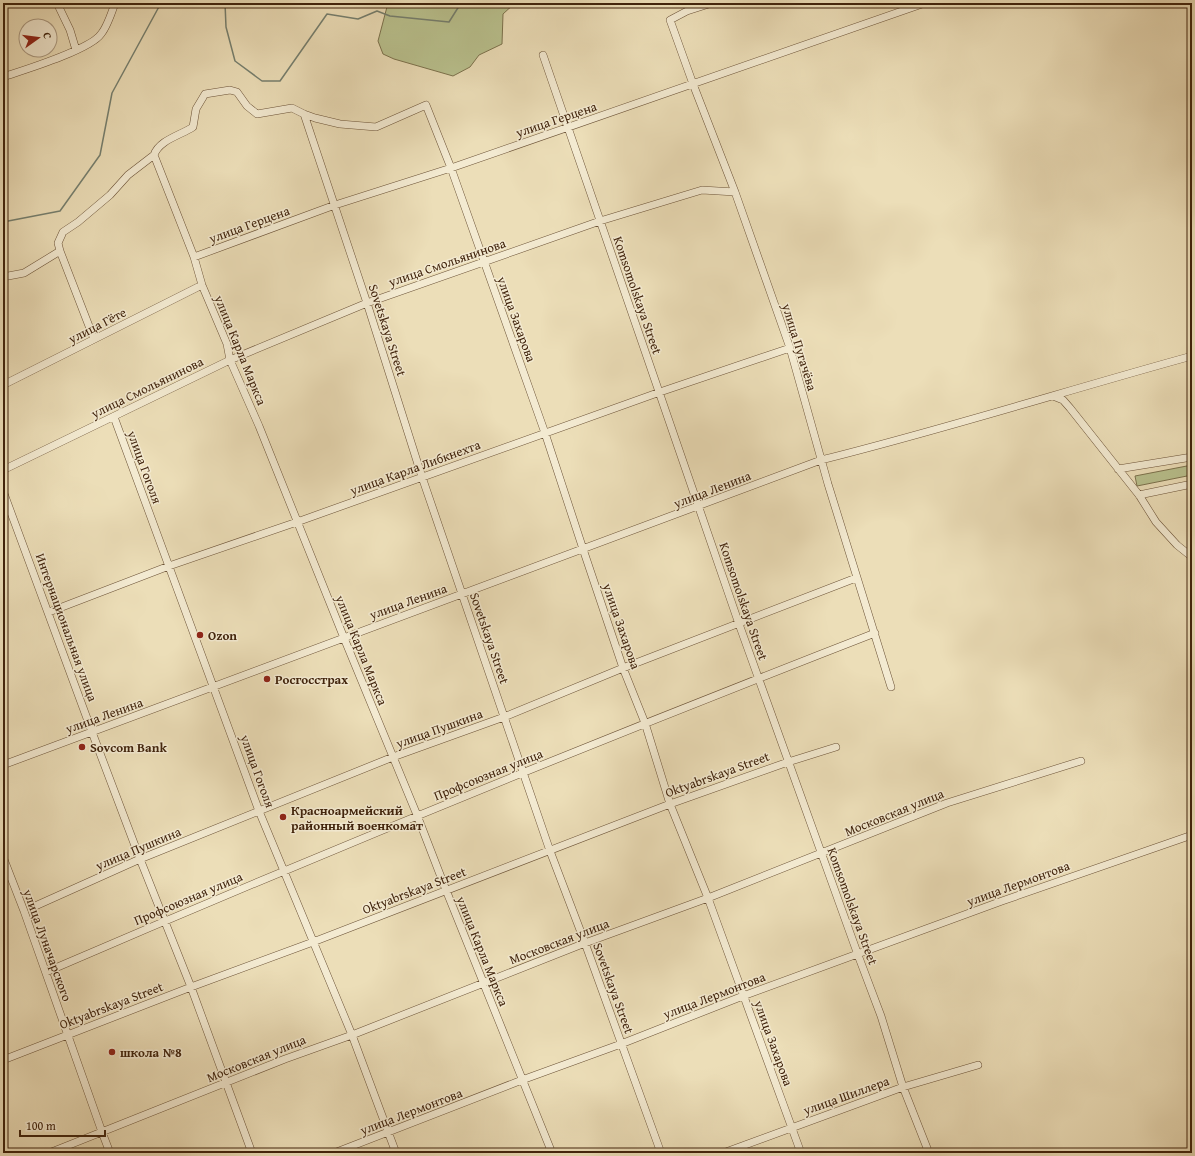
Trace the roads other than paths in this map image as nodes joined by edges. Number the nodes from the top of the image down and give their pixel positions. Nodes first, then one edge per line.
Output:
1 (57, 3) edge
2 (115, 3) edge
3 (712, 3) edge
4 (925, 3) edge
5 (76, 50) junction
6 (543, 55) dead end
7 (3, 77) edge
8 (693, 84) junction
9 (304, 114) junction
10 (568, 128) junction
11 (154, 155) junction
12 (451, 168) junction
13 (735, 192) junction
14 (335, 205) junction
15 (600, 222) junction
16 (60, 252) junction
17 (194, 257) junction
18 (484, 262) junction
19 (3, 277) edge
20 (202, 285) junction
21 (367, 303) junction
22 (94, 339) junction
23 (790, 348) junction
24 (1192, 356) edge
25 (230, 360) junction
26 (3, 385) edge
27 (660, 392) junction
28 (1053, 396) junction
29 (114, 417) junction
30 (545, 433) junction
31 (1192, 457) edge
32 (821, 460) junction
33 (1118, 469) junction
34 (3, 470) edge
35 (422, 477) junction
36 (1192, 484) edge
37 (3, 490) edge
38 (1139, 495) junction
39 (698, 507) junction
40 (297, 522) junction
41 (583, 549) junction
42 (1192, 557) edge
43 (169, 566) junction
44 (856, 578) junction
45 (462, 594) junction
46 (49, 612) junction
47 (739, 624) junction
48 (875, 633) junction
49 (344, 638) junction
50 (623, 668) junction
51 (759, 678) junction
52 (214, 687) junction
53 (891, 687) dead end
54 (504, 717) junction
55 (645, 724) junction
56 (92, 732) junction
57 (836, 747) dead end
58 (393, 757) junction
59 (1081, 761) dead end
60 (788, 762) junction
61 (3, 765) edge
62 (523, 772) junction
63 (670, 804) junction
64 (259, 811) junction
65 (417, 815) junction
66 (1192, 835) edge
67 (550, 850) junction
68 (822, 854) junction
69 (3, 857) edge
70 (140, 859) junction
71 (285, 870) junction
72 (446, 890) junction
73 (708, 898) junction
74 (33, 907) dead end
75 (164, 921) junction
76 (313, 942) junction
77 (585, 943) junction
78 (858, 955) junction
79 (46, 972) junction
80 (483, 984) junction
81 (191, 987) junction
82 (744, 996) junction
83 (352, 1034) junction
84 (68, 1035) junction
85 (621, 1044) junction
86 (3, 1060) edge
87 (978, 1065) dead end
88 (522, 1080) junction
89 (226, 1083) junction
90 (903, 1087) junction
91 (792, 1128) junction
92 (102, 1132) junction
93 (388, 1133) junction
94 (49, 1153) edge
95 (110, 1153) edge
96 (252, 1153) edge
97 (334, 1153) edge
98 (396, 1153) edge
99 (552, 1153) edge
100 (661, 1153) edge
101 (723, 1153) edge
102 (801, 1153) edge
103 (929, 1153) edge

1 - 5 street
2 - 5 street
3 - 8 street, улица Пугачёва
4 - 8 street, улица Герцена
5 - 7 street
6 - 10 street, Komsomolskaya Street
8 - 10 street, улица Герцена
8 - 13 street, улица Пугачёва
9 - 11 street
9 - 12 street, улица Захарова
9 - 14 street, Sovetskaya Street
10 - 12 street, улица Герцена
10 - 15 street, Komsomolskaya Street
11 - 16 street
11 - 17 street, улица Карла Маркса
12 - 14 street, улица Герцена
12 - 18 street, улица Захарова
13 - 15 street, улица Смольянинова
13 - 23 street, улица Пугачёва
14 - 17 street, улица Герцена
14 - 21 street, Sovetskaya Street
15 - 18 street, улица Смольянинова
15 - 27 street, Komsomolskaya Street
16 - 19 street
16 - 22 street
17 - 20 street, улица Карла Маркса
18 - 21 street, улица Смольянинова
18 - 30 street, улица Захарова
20 - 22 street, улица Гёте
20 - 25 street, улица Карла Маркса
21 - 25 street, улица Смольянинова
21 - 35 street, Sovetskaya Street
22 - 26 street, улица Гёте
23 - 27 street, улица Карла Либкнехта
23 - 32 street, улица Пугачёва
24 - 28 street, улица Ленина
25 - 29 street, улица Смольянинова
25 - 40 street, улица Карла Маркса
27 - 30 street, улица Карла Либкнехта
27 - 39 street, Komsomolskaya Street
28 - 32 street, улица Ленина
28 - 33 street
29 - 34 street, улица Смольянинова
29 - 43 street, улица Гоголя
30 - 35 street, улица Карла Либкнехта
30 - 41 street, улица Захарова
31 - 33 street
32 - 39 street, улица Ленина
32 - 44 street, улица Пугачёва
33 - 38 street
35 - 40 street, улица Карла Либкнехта
35 - 45 street, Sovetskaya Street
36 - 38 street
37 - 46 street, Интернациональная улица
38 - 42 street
39 - 41 street, улица Ленина
39 - 47 street, Komsomolskaya Street
40 - 43 street, улица Карла Либкнехта
40 - 49 street, улица Карла Маркса
41 - 45 street, улица Ленина
41 - 50 street, улица Захарова
43 - 46 street, улица Карла Либкнехта
43 - 52 street, улица Гоголя
44 - 47 street, улица Пушкина
44 - 48 street, улица Пугачёва
45 - 49 street, улица Ленина
45 - 54 street, Sovetskaya Street
46 - 56 street, Интернациональная улица
47 - 50 street, улица Пушкина
47 - 51 street, Komsomolskaya Street
48 - 51 street, Профсоюзная улица
48 - 53 street, улица Пугачёва
49 - 52 street, улица Ленина
49 - 58 street, улица Карла Маркса
50 - 54 street, улица Пушкина
50 - 55 street, улица Захарова
51 - 55 street, Профсоюзная улица
51 - 60 street, Komsomolskaya Street
52 - 56 street, улица Ленина
52 - 64 street, улица Гоголя
54 - 58 street, улица Пушкина
54 - 62 street, Sovetskaya Street
55 - 62 street, Профсоюзная улица
55 - 63 street, улица Захарова
56 - 61 street, улица Ленина
56 - 70 street, Интернациональная улица
57 - 60 street, Oktyabrskaya Street
58 - 64 street, улица Пушкина
58 - 65 street, улица Карла Маркса
59 - 68 street, Московская улица
60 - 63 street, Oktyabrskaya Street
60 - 68 street, Komsomolskaya Street
62 - 65 street, Профсоюзная улица
62 - 67 street, Sovetskaya Street
63 - 67 street, Oktyabrskaya Street
63 - 73 street, улица Захарова
64 - 70 street, улица Пушкина
64 - 71 street, улица Гоголя
65 - 71 street, Профсоюзная улица
65 - 72 street, улица Карла Маркса
66 - 78 street, улица Лермонтова
67 - 72 street, Oktyabrskaya Street
67 - 77 street, Sovetskaya Street
68 - 73 street, Московская улица
68 - 78 street, Komsomolskaya Street
69 - 79 street, улица Луначарского
70 - 74 street, улица Пушкина
70 - 75 street, Интернациональная улица
71 - 75 street, Профсоюзная улица
71 - 76 street, улица Гоголя
72 - 76 street, Oktyabrskaya Street
72 - 80 street, улица Карла Маркса
73 - 77 street, Московская улица
73 - 82 street, улица Захарова
75 - 79 street, Профсоюзная улица
75 - 81 street, Интернациональная улица
76 - 81 street, Oktyabrskaya Street
76 - 83 street, улица Гоголя
77 - 80 street, Московская улица
77 - 85 street, Sovetskaya Street
78 - 82 street, улица Лермонтова
78 - 90 street, Komsomolskaya Street
79 - 84 street, улица Луначарского
80 - 83 street, Московская улица
80 - 88 street, улица Карла Маркса
81 - 84 street, Oktyabrskaya Street
81 - 89 street, Интернациональная улица
82 - 85 street, улица Лермонтова
82 - 91 street, улица Захарова
83 - 89 street, Московская улица
83 - 93 street, улица Гоголя
84 - 86 street, Oktyabrskaya Street
84 - 92 street, улица Луначарского
85 - 88 street, улица Лермонтова
85 - 100 street, Sovetskaya Street
87 - 90 street, улица Шиллера
88 - 93 street, улица Лермонтова
88 - 99 street, улица Карла Маркса
89 - 92 street, Московская улица
89 - 96 street, Интернациональная улица
90 - 91 street, улица Шиллера
90 - 103 street, Komsomolskaya Street
91 - 101 street, улица Шиллера
91 - 102 street, улица Захарова
92 - 94 street, Московская улица
92 - 95 street, улица Луначарского
93 - 97 street, улица Лермонтова
93 - 98 street, улица Гоголя

